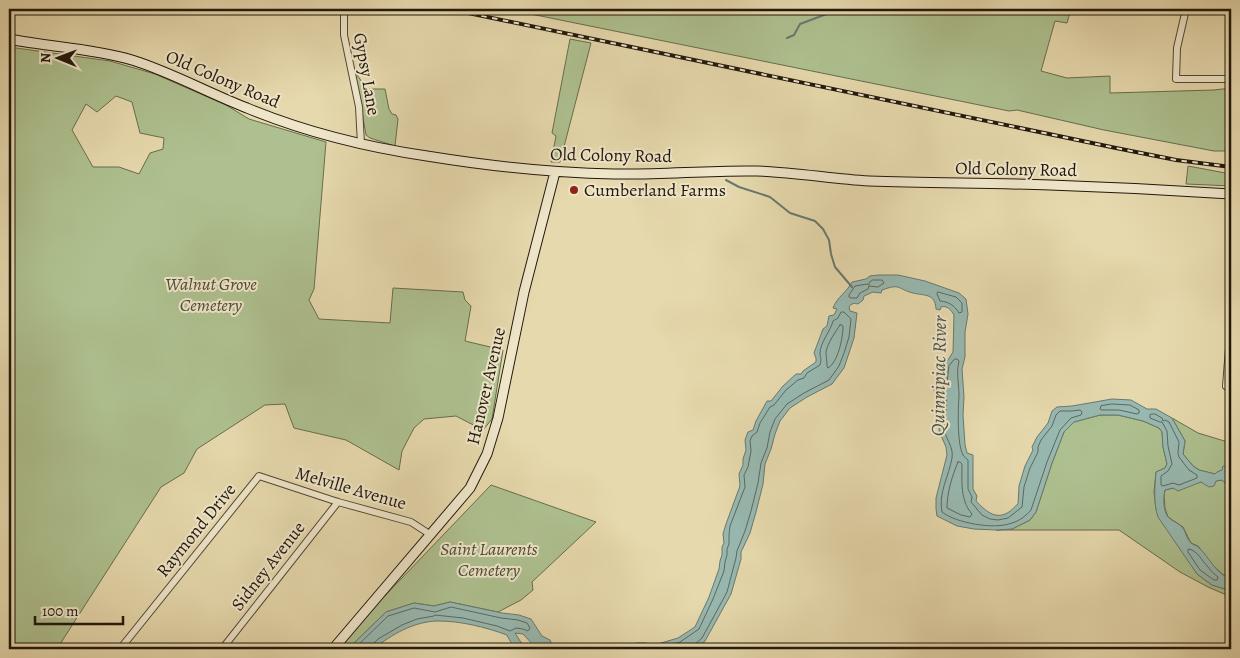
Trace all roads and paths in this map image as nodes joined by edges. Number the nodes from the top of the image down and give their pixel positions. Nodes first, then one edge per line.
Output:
1 (344, 9) edge
2 (1186, 9) edge
3 (9, 39) edge
4 (1231, 79) edge
5 (362, 144) junction
6 (555, 172) junction
7 (1231, 194) edge
8 (1231, 323) edge
9 (1226, 386) dead end
10 (259, 476) joint
11 (338, 502) junction
12 (432, 534) junction
13 (120, 649) edge
14 (222, 649) edge
15 (333, 649) edge

1 - 5 street, Gypsy Lane
2 - 4 street
3 - 5 main road, Old Colony Road
5 - 6 main road, Old Colony Road
6 - 7 main road, Old Colony Road
6 - 12 main road, Hanover Avenue
8 - 9 street
10 - 11 street, Melville Avenue
10 - 13 street, Raymond Drive
11 - 12 street, Melville Avenue
11 - 14 street, Sidney Avenue
12 - 15 main road, Hanover Avenue

